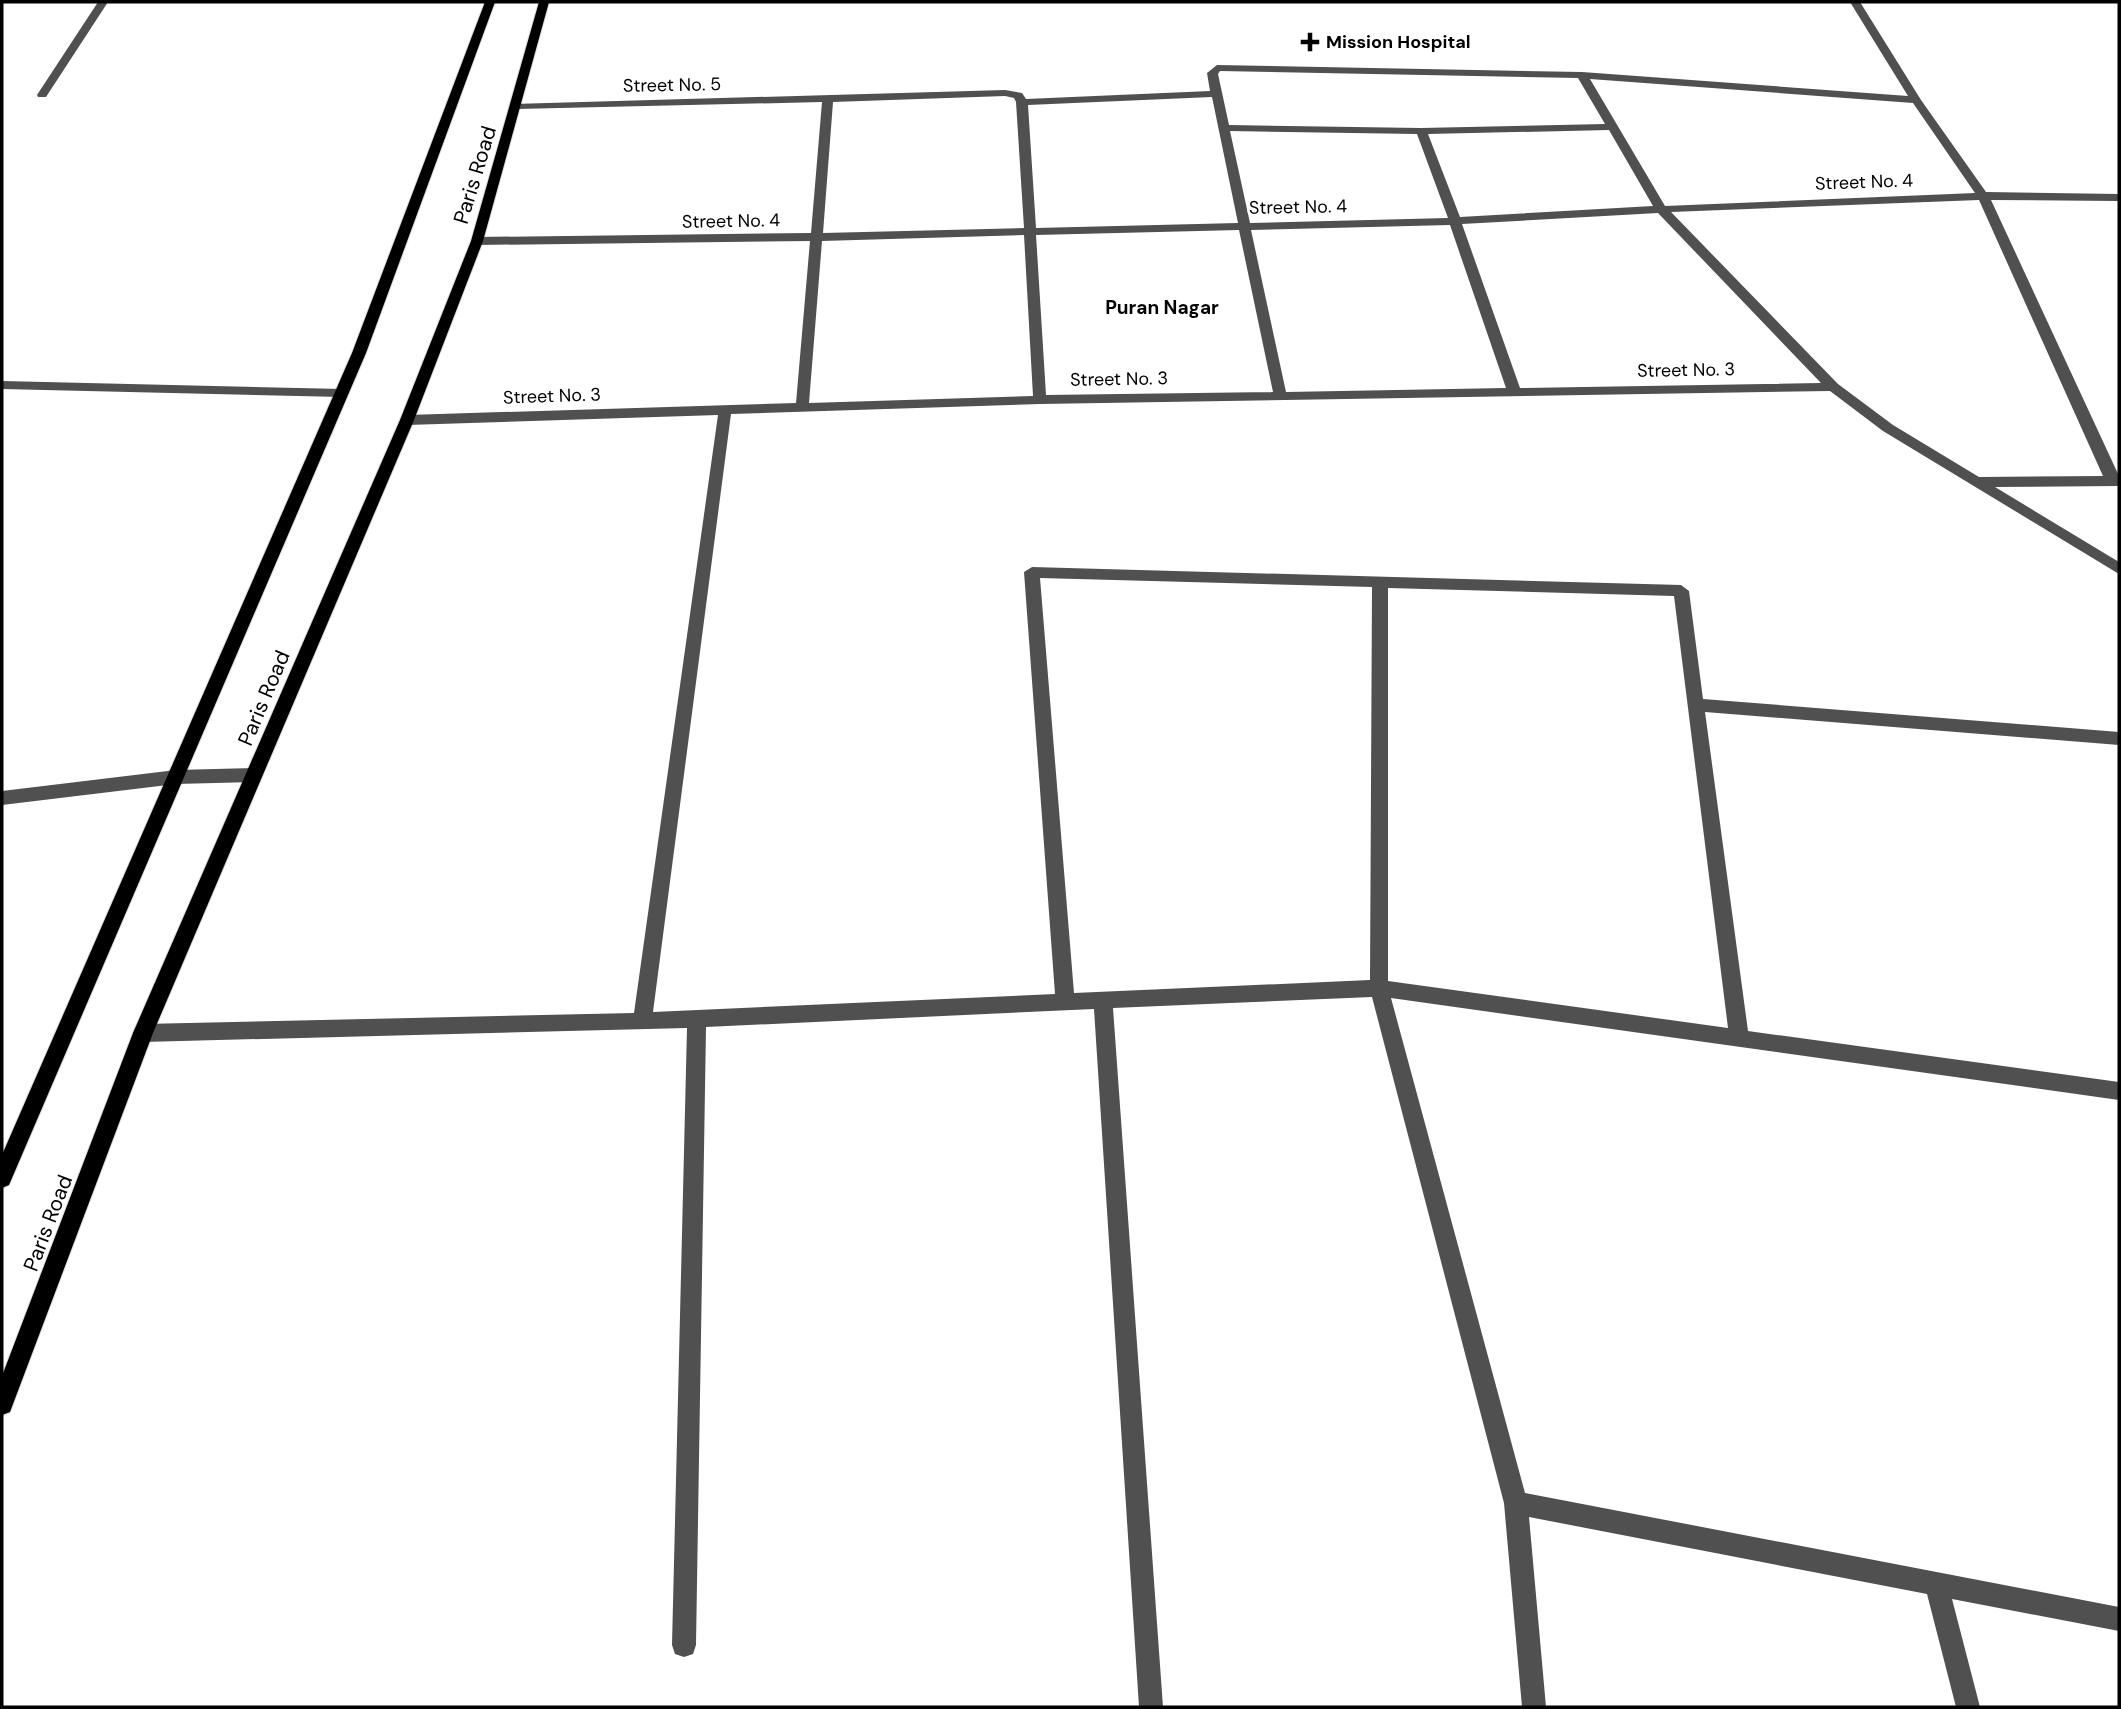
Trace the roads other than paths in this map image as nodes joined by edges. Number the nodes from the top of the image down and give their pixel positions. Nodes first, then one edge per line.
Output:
1 (103, 2) edge
2 (490, 2) edge
3 (544, 2) edge
4 (1855, 2) edge
5 (1582, 75) junction
6 (1217, 94) junction
7 (42, 95) dead end
8 (828, 99) junction
9 (1916, 100) junction
10 (1022, 102) junction
11 (517, 106) junction
12 (1611, 127) junction
13 (1224, 128) junction
14 (1421, 131) junction
15 (1983, 195) junction
16 (2119, 197) edge
17 (1661, 209) junction
18 (1455, 221) junction
19 (1244, 225) junction
20 (1028, 230) junction
21 (817, 237) junction
22 (477, 241) junction
23 (2, 386) edge
24 (1833, 387) junction
25 (1514, 391) junction
26 (342, 393) junction
27 (1280, 395) junction
28 (1040, 400) junction
29 (802, 407) junction
30 (725, 410) junction
31 (407, 419) junction
32 (2115, 481) edge
33 (1974, 482) junction
34 (2119, 569) edge
35 (1380, 583) junction
36 (1696, 705) junction
37 (2119, 738) edge
38 (254, 775) junction
39 (176, 778) junction
40 (2, 797) edge
41 (1379, 988) junction
42 (1103, 1000) junction
43 (1065, 1002) junction
44 (697, 1018) junction
45 (642, 1021) junction
46 (144, 1033) junction
47 (1739, 1038) junction
48 (2119, 1091) edge
49 (2, 1178) edge
50 (2, 1404) edge
51 (1516, 1503) junction
52 (1937, 1585) junction
53 (2119, 1619) edge
54 (684, 1645) dead end
55 (1151, 1707) edge
56 (1534, 1707) edge
57 (1968, 1707) edge

1 - 7 street
2 - 26 main road, Paris Road
3 - 11 main road, Paris Road
4 - 9 street
5 - 6 street
5 - 9 street
5 - 12 street
6 - 10 street, Street No. 5
6 - 13 street
8 - 10 street, Street No. 5
8 - 11 street, Street No. 5
8 - 21 street
9 - 15 street
10 - 20 street
11 - 22 main road, Paris Road
12 - 14 street
12 - 17 street
13 - 14 street
13 - 19 street
14 - 18 street
15 - 16 street, Street No. 4
15 - 17 street, Street No. 4
15 - 32 street
17 - 18 street, Street No. 4
17 - 24 street
18 - 19 street, Street No. 4
18 - 25 street
19 - 20 street, Street No. 4
19 - 27 street
20 - 21 street, Street No. 4
20 - 28 street
21 - 22 street, Street No. 4
21 - 29 street
22 - 31 main road, Paris Road
23 - 26 street
24 - 25 street, Street No. 3
24 - 33 street
25 - 27 street, Street No. 3
26 - 39 main road, Paris Road
27 - 28 street, Street No. 3
28 - 29 street, Street No. 3
29 - 30 street, Street No. 3
30 - 31 street, Street No. 3
30 - 45 street
31 - 38 main road, Paris Road
32 - 33 street
33 - 34 street
35 - 36 street
35 - 41 street
35 - 43 street
36 - 37 street
36 - 47 street
38 - 39 street
38 - 46 main road, Paris Road
39 - 40 street
39 - 49 main road, Paris Road
41 - 42 street
41 - 47 street
41 - 51 street
42 - 43 street
42 - 55 street
43 - 44 street
44 - 45 street
44 - 54 street
45 - 46 street
46 - 50 main road, Paris Road
47 - 48 street
51 - 52 street
51 - 56 street
52 - 53 street
52 - 57 street

